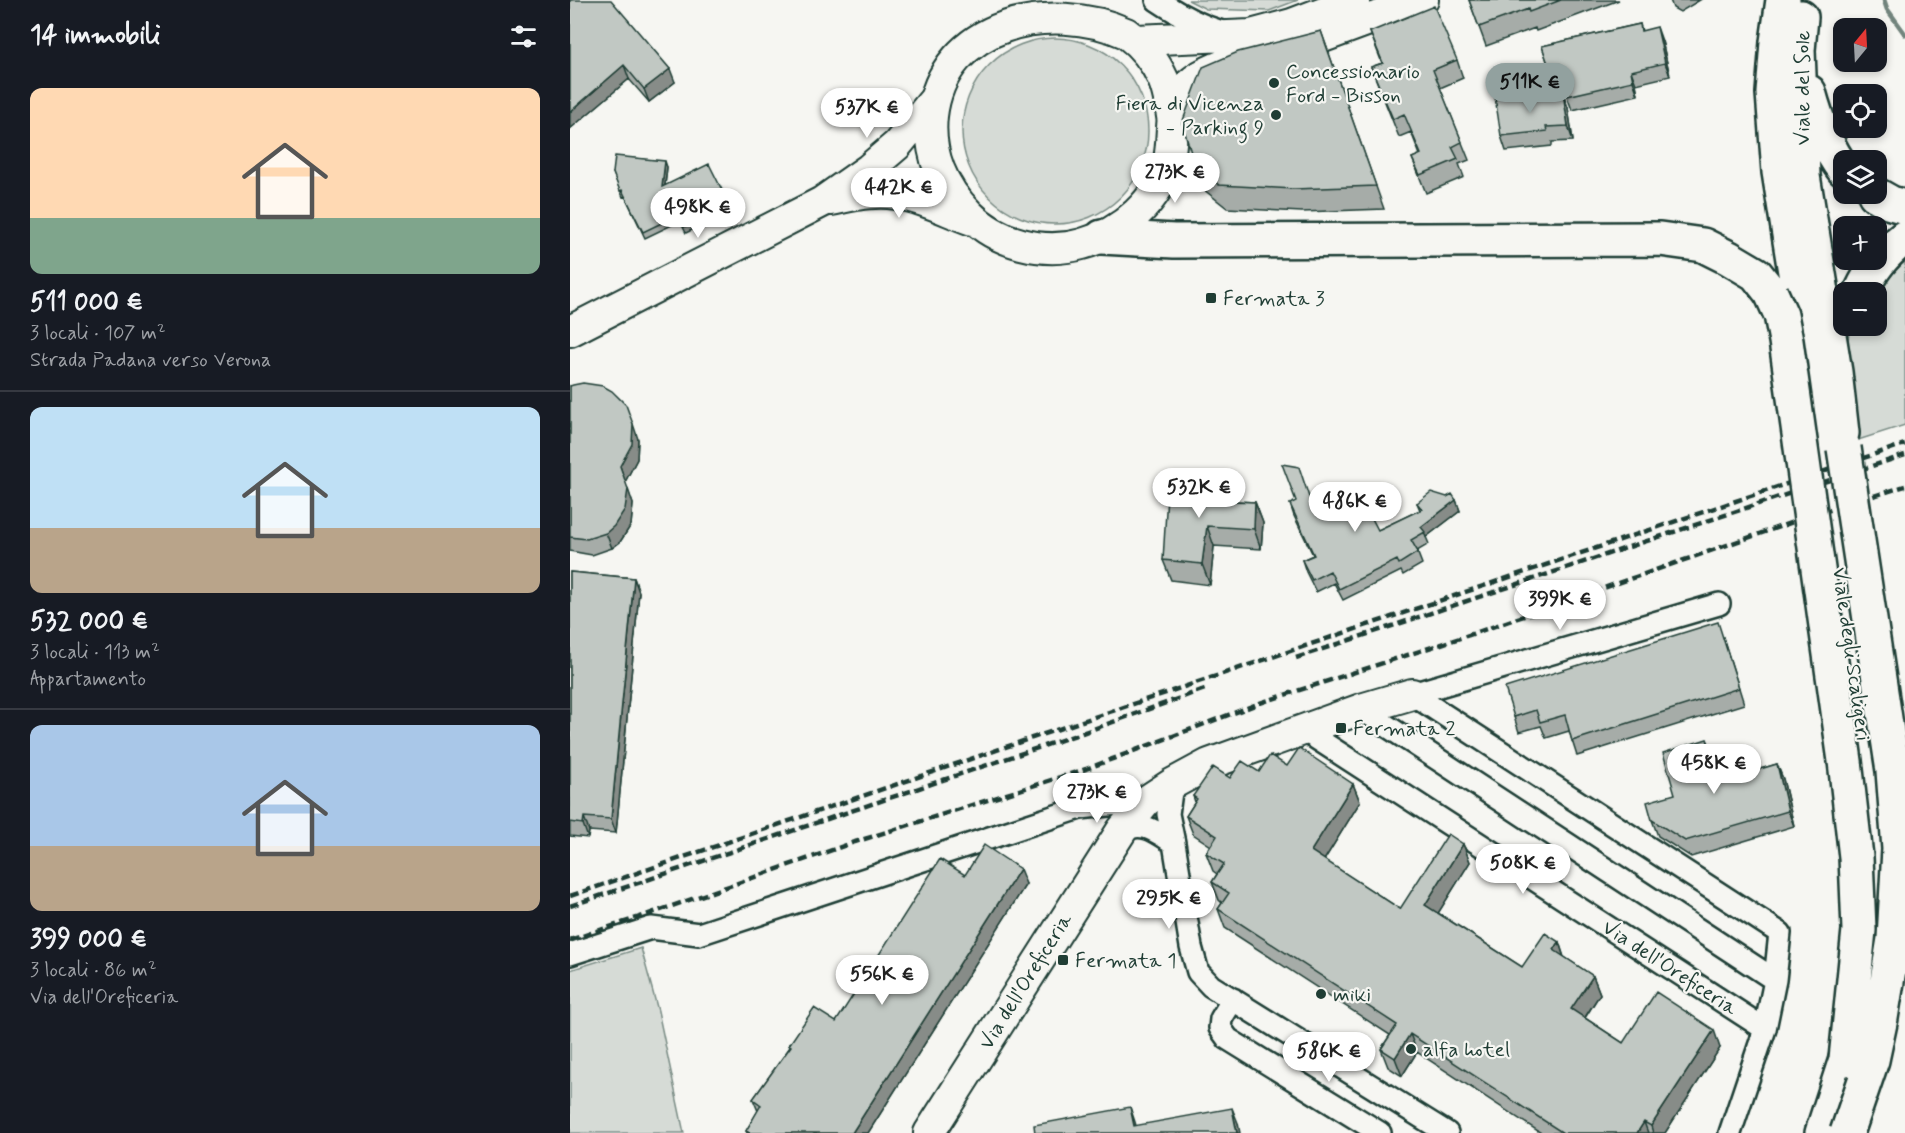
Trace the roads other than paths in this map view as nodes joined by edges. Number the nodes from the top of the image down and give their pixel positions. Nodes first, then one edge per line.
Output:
1 (1157, 0) edge
2 (1323, 0) edge
3 (1355, 0) edge
4 (1423, 0) edge
5 (1783, 0) edge
6 (1803, 0) edge
7 (1292, 24) junction
8 (1237, 37) junction
9 (1136, 40) junction
10 (1798, 50) junction
11 (934, 100) junction
12 (1173, 123) junction
13 (1833, 152) edge
14 (1791, 174) junction
15 (1887, 201) edge
16 (822, 202) junction
17 (1905, 207) edge
18 (976, 221) junction
19 (1102, 237) junction
20 (1905, 237) edge
21 (1866, 282) edge
22 (570, 331) edge
23 (1842, 336) edge
24 (1835, 372) junction
25 (1719, 604) dead end
26 (1412, 694) junction
27 (1361, 709) junction
28 (1302, 729) junction
29 (1172, 784) junction
30 (1146, 801) junction
31 (1122, 830) junction
32 (1174, 843) junction
33 (570, 954) edge
34 (1775, 980) junction
35 (1233, 999) junction
36 (1765, 1029) junction
37 (1846, 1059) junction
38 (1425, 1127) edge
39 (928, 1133) edge
40 (1380, 1133) edge
41 (1447, 1133) edge
42 (1730, 1133) edge
43 (1822, 1133) edge
44 (1847, 1133) edge

1 - 8 street
2 - 7 street
3 - 7 main road
4 - 12 main road
5 - 14 highway, Viale del Sole
6 - 10 highway, Viale del Sole
7 - 8 main road
8 - 9 main road
9 - 11 main road
9 - 12 main road
10 - 13 highway
10 - 14 highway, Viale del Sole
11 - 16 main road
11 - 18 main road
12 - 19 main road
14 - 24 highway, Viale degli Scaligeri
14 - 37 highway, Viale degli Scaligeri, bridge
15 - 17 highway
16 - 18 main road
16 - 22 main road
18 - 19 main road
19 - 37 highway, bridge
20 - 21 highway
23 - 24 highway
24 - 44 highway, Viale degli Scaligeri, bridge
25 - 26 street
26 - 27 main road, Via dell'Oreficeria
26 - 34 street, Via dell'Oreficeria
27 - 28 main road, Via dell'Oreficeria
27 - 34 street
28 - 29 main road, Via dell'Oreficeria
28 - 36 street, Via dell'Oreficeria
29 - 30 main road, Via dell'Oreficeria
29 - 32 street
30 - 31 main road, Via dell'Oreficeria
30 - 33 street
31 - 32 street
31 - 39 main road, Via dell'Oreficeria
32 - 35 street
34 - 36 street, Via dell'Oreficeria
35 - 38 street
35 - 40 street
36 - 42 street, Via dell'Oreficeria
37 - 43 highway, Viale degli Scaligeri
38 - 41 street

